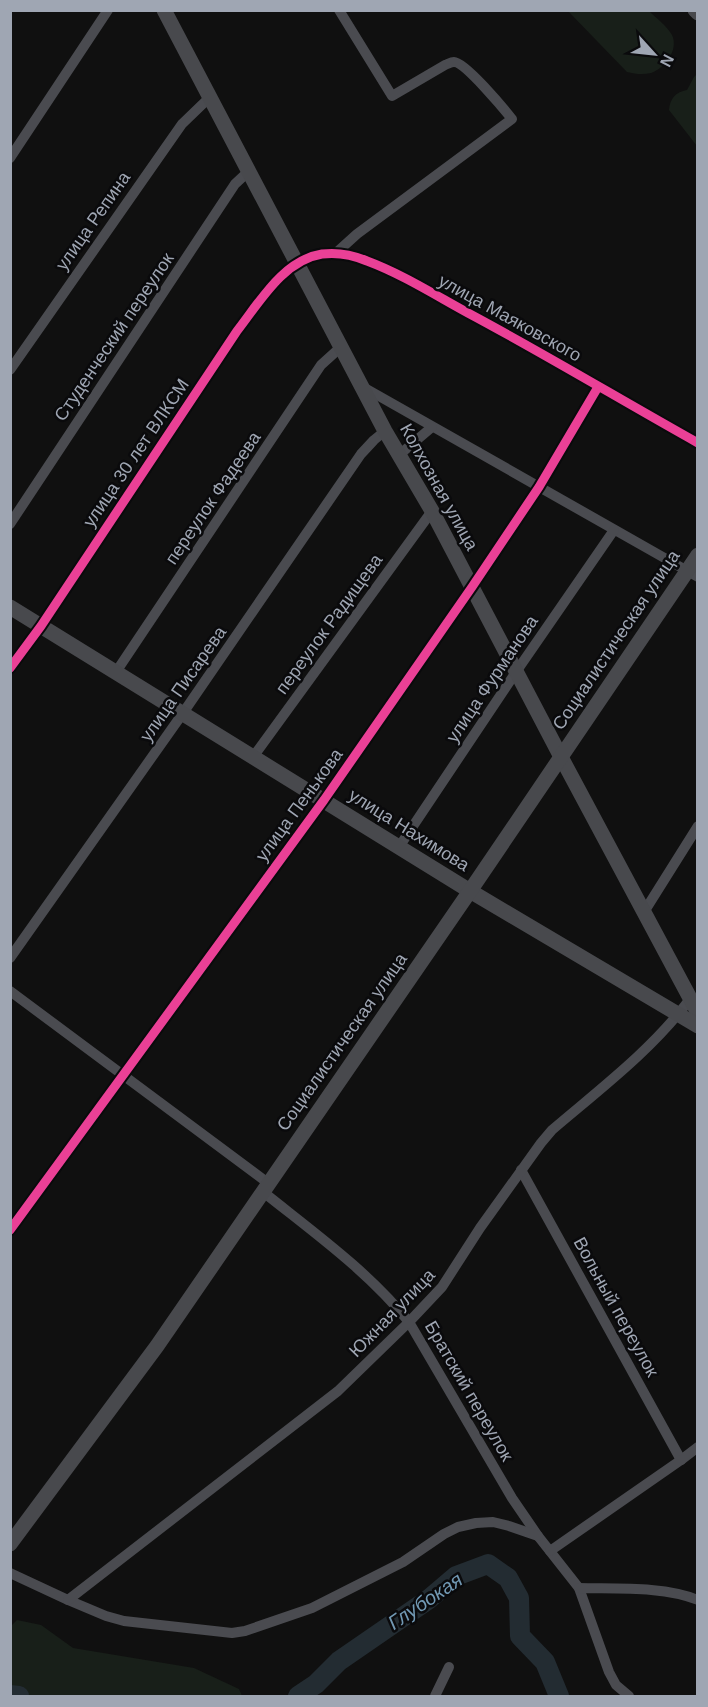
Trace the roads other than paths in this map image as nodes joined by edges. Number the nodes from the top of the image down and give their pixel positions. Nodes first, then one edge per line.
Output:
1 (108, 10) edge
2 (164, 10) edge
3 (339, 10) edge
4 (210, 97) junction
5 (10, 158) edge
6 (249, 171) junction
7 (336, 253) junction
8 (298, 263) junction
9 (342, 346) junction
10 (10, 370) edge
11 (363, 387) junction
12 (598, 387) junction
13 (432, 427) junction
14 (385, 431) junction
15 (698, 443) edge
16 (399, 455) junction
17 (539, 487) junction
18 (432, 511) junction
19 (10, 524) edge
20 (614, 530) junction
21 (698, 555) edge
22 (692, 574) edge
23 (472, 587) junction
24 (10, 607) edge
25 (41, 626) junction
26 (10, 668) edge
27 (116, 672) junction
28 (516, 672) junction
29 (183, 713) junction
30 (253, 757) junction
31 (561, 757) junction
32 (324, 800) junction
33 (698, 826) edge
34 (399, 847) junction
35 (470, 891) junction
36 (644, 912) junction
37 (10, 958) edge
38 (10, 991) edge
39 (695, 1001) edge
40 (679, 1015) junction
41 (698, 1026) edge
42 (123, 1076) junction
43 (521, 1170) junction
44 (265, 1187) junction
45 (10, 1230) edge
46 (409, 1322) junction
47 (698, 1447) edge
48 (681, 1460) junction
49 (538, 1536) junction
50 (10, 1544) edge
51 (550, 1551) junction
52 (10, 1573) edge
53 (579, 1588) junction
54 (68, 1600) junction
55 (698, 1600) edge
56 (450, 1667) dead end
57 (435, 1696) edge
58 (628, 1696) edge

1 - 5 street
2 - 4 main road, Колхозная улица
3 - 7 street
4 - 6 main road, Колхозная улица
4 - 10 street, улица Репина
6 - 8 main road, Колхозная улица
6 - 19 street, Студенческий переулок
7 - 8 street, улица Маяковского
7 - 12 street, улица Маяковского
8 - 9 main road, Колхозная улица
8 - 25 street, улица 30 лет ВЛКСМ
9 - 11 main road, Колхозная улица
9 - 27 street, переулок Фадеева
11 - 13 street
11 - 14 main road, Колхозная улица
12 - 15 street, улица Маяковского
12 - 17 street, улица Пенькова
13 - 16 street
13 - 17 street
14 - 16 main road, Колхозная улица
14 - 29 street, улица Писарева
16 - 18 main road, Колхозная улица
17 - 20 street
17 - 23 street, улица Пенькова
18 - 23 main road, Колхозная улица
18 - 30 street, переулок Радищева
20 - 22 street
20 - 28 street, улица Фурманова
21 - 22 main road, Социалистическая улица
22 - 31 main road, Социалистическая улица
23 - 28 main road, Колхозная улица
23 - 32 street, улица Пенькова
24 - 25 main road, улица Нахимова
25 - 26 street, улица 30 лет ВЛКСМ
25 - 27 main road, улица Нахимова
27 - 29 main road, улица Нахимова
28 - 31 main road, Колхозная улица
28 - 34 street, улица Фурманова
29 - 30 main road, улица Нахимова
29 - 37 street, улица Писарева
30 - 32 main road, улица Нахимова
31 - 35 main road, Социалистическая улица
31 - 36 main road, Колхозная улица
32 - 34 main road, улица Нахимова
32 - 42 street, улица Пенькова
33 - 36 street
34 - 35 main road, улица Нахимова
35 - 40 main road, улица Нахимова
35 - 44 main road, Социалистическая улица
36 - 39 main road, Колхозная улица
38 - 42 street, Братский переулок
39 - 40 street, Южная улица
40 - 41 main road, улица Нахимова
40 - 43 street, Южная улица
42 - 44 street, Братский переулок
42 - 45 street, улица Пенькова
43 - 46 street, Южная улица
43 - 48 street, Вольный переулок
44 - 46 street, Братский переулок
44 - 50 main road, Социалистическая улица
46 - 49 street, Братский переулок
46 - 54 street, Южная улица
47 - 48 street
48 - 51 street
49 - 51 street, Братский переулок
49 - 54 street
51 - 53 street, Братский переулок
52 - 54 street
53 - 55 street
53 - 58 street, Братский переулок
56 - 57 street

